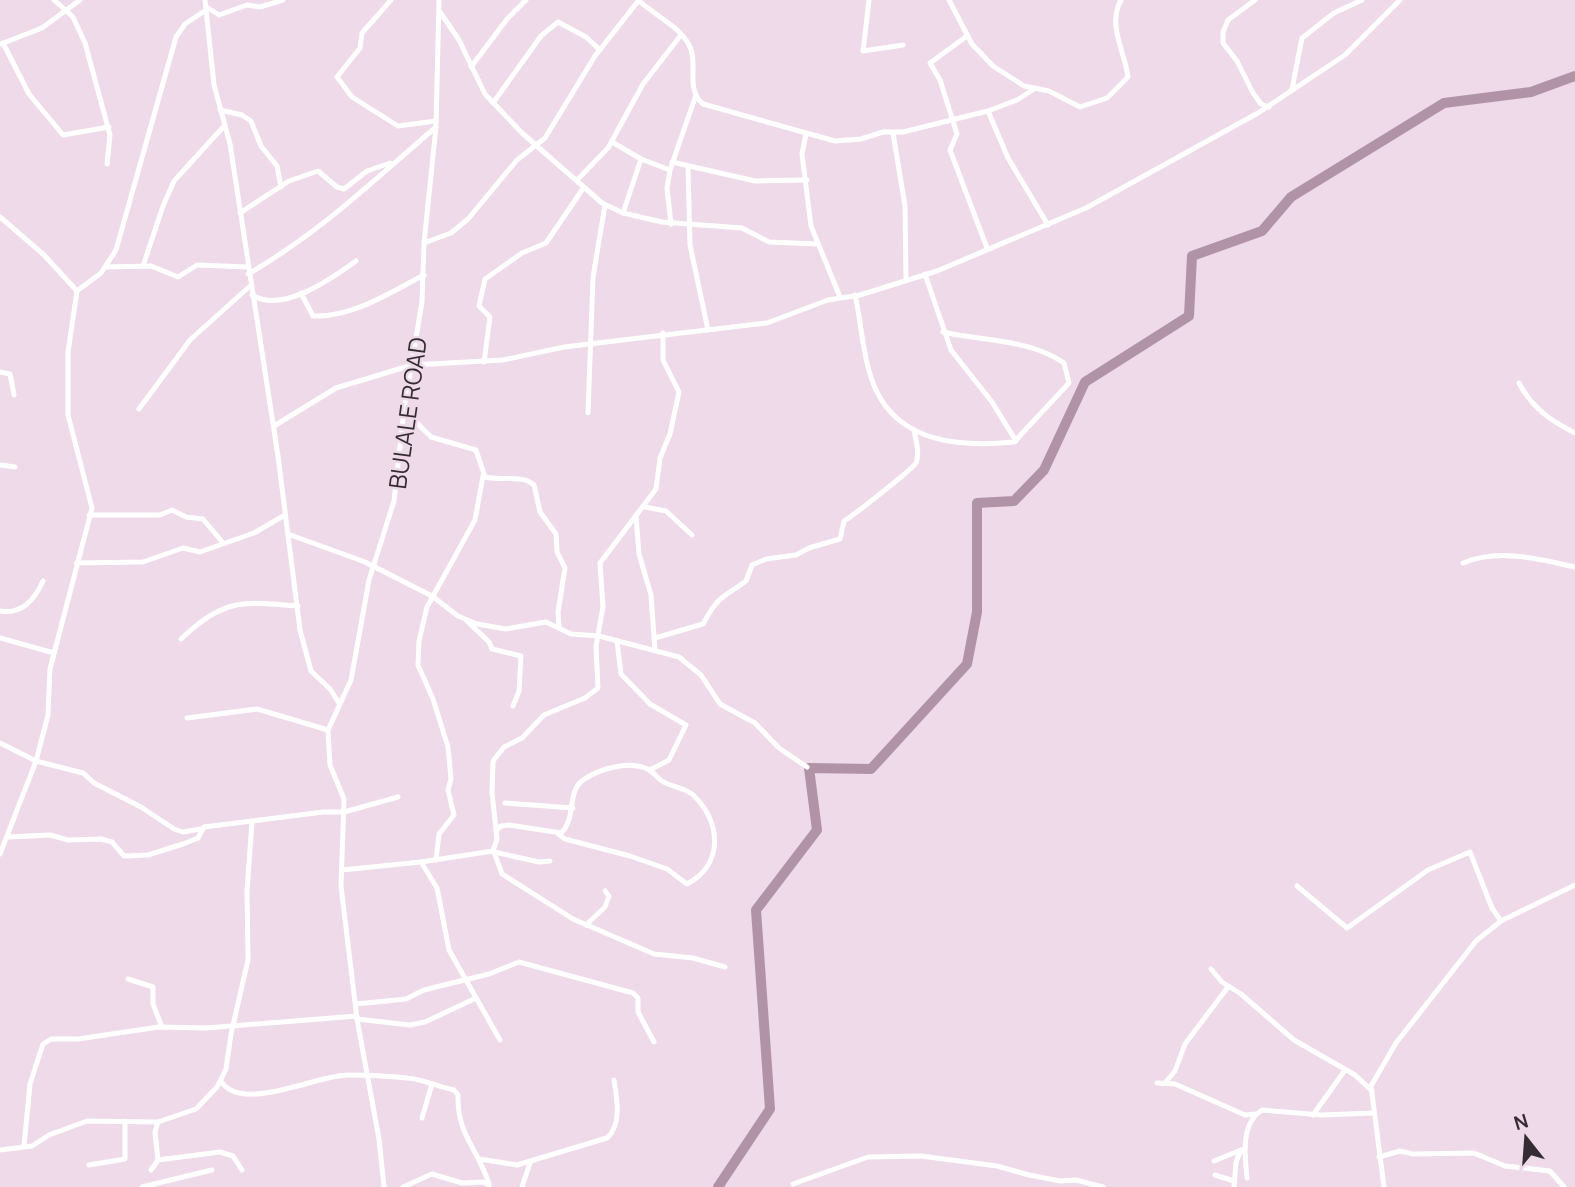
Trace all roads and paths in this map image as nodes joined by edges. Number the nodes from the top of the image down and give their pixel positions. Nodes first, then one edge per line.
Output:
1 (54, 0) edge
2 (80, 0) edge
3 (207, 0) edge
4 (283, 0) edge
5 (391, 0) edge
6 (439, 0) edge
7 (526, 0) edge
8 (638, 0) edge
9 (869, 0) edge
10 (949, 0) edge
11 (1121, 0) edge
12 (1255, 0) edge
13 (1362, 0) edge
14 (1399, 0) edge
15 (1338, 2) dead end
16 (207, 9) junction
17 (64, 10) junction
18 (1340, 10) junction
19 (440, 12) junction
20 (681, 36) junction
21 (967, 36) junction
22 (1, 43) edge
23 (903, 45) dead end
24 (600, 50) junction
25 (471, 67) junction
26 (1034, 89) junction
27 (1292, 89) junction
28 (696, 96) junction
29 (493, 103) junction
30 (1269, 107) junction
31 (220, 110) junction
32 (988, 110) junction
33 (952, 119) junction
34 (436, 124) junction
35 (225, 125) junction
36 (109, 127) junction
37 (892, 133) junction
38 (806, 134) junction
39 (612, 142) junction
40 (535, 144) junction
41 (641, 159) junction
42 (393, 162) junction
43 (672, 162) junction
44 (107, 164) dead end
45 (688, 167) junction
46 (670, 170) junction
47 (577, 180) junction
48 (807, 180) junction
49 (584, 187) junction
50 (281, 189) junction
51 (605, 205) junction
52 (240, 213) junction
53 (623, 213) junction
54 (0, 218) edge
55 (688, 223) junction
56 (671, 224) junction
57 (1048, 225) junction
58 (424, 243) junction
59 (818, 244) junction
60 (987, 248) junction
61 (356, 261) dead end
62 (143, 266) junction
63 (105, 267) junction
64 (248, 271) junction
65 (925, 274) junction
66 (424, 275) junction
67 (906, 280) junction
68 (250, 286) junction
69 (77, 291) junction
70 (301, 293) junction
71 (252, 295) junction
72 (855, 295) junction
73 (840, 297) junction
74 (708, 330) junction
75 (943, 332) junction
76 (663, 333) junction
77 (591, 343) junction
78 (484, 362) junction
79 (412, 365) junction
80 (0, 372) edge
81 (1519, 383) dead end
82 (14, 395) dead end
83 (139, 409) dead end
84 (404, 410) junction
85 (588, 413) dead end
86 (274, 426) junction
87 (914, 430) junction
88 (1575, 433) edge
89 (1016, 441) junction
90 (0, 465) edge
91 (15, 467) dead end
92 (483, 476) junction
93 (645, 507) junction
94 (89, 515) junction
95 (285, 515) junction
96 (636, 516) junction
97 (288, 534) junction
98 (692, 535) dead end
99 (223, 543) junction
100 (76, 562) junction
101 (1463, 563) dead end
102 (1575, 567) edge
103 (374, 568) junction
104 (43, 580) dead end
105 (432, 596) junction
106 (298, 606) junction
107 (0, 611) edge
108 (467, 621) junction
109 (559, 627) junction
110 (598, 636) junction
111 (0, 638) edge
112 (655, 638) junction
113 (181, 639) dead end
114 (617, 641) junction
115 (655, 650) junction
116 (54, 653) junction
117 (339, 703) junction
118 (513, 706) dead end
119 (187, 718) dead end
120 (328, 730) junction
121 (0, 743) edge
122 (36, 761) junction
123 (807, 767) dead end
124 (650, 769) junction
125 (398, 797) dead end
126 (505, 803) dead end
127 (573, 808) junction
128 (344, 812) junction
129 (252, 822) junction
130 (201, 830) junction
131 (496, 831) junction
132 (557, 834) junction
133 (8, 837) junction
134 (493, 852) junction
135 (0, 854) edge
136 (436, 860) junction
137 (550, 861) dead end
138 (421, 862) junction
139 (342, 870) junction
140 (1575, 885) edge
141 (1297, 886) dead end
142 (605, 891) dead end
143 (1501, 921) junction
144 (586, 925) junction
145 (725, 967) dead end
146 (1211, 969) dead end
147 (128, 979) dead end
148 (464, 981) junction
149 (1228, 987) junction
150 (474, 999) junction
151 (356, 1004) junction
152 (357, 1017) junction
153 (235, 1025) junction
154 (162, 1027) junction
155 (500, 1040) dead end
156 (654, 1042) dead end
157 (1345, 1070) junction
158 (367, 1077) junction
159 (614, 1080) dead end
160 (221, 1081) junction
161 (1157, 1083) dead end
162 (1165, 1083) junction
163 (432, 1084) junction
164 (1371, 1090) junction
165 (1374, 1113) junction
166 (1255, 1114) junction
167 (1313, 1115) junction
168 (422, 1118) dead end
169 (125, 1121) junction
170 (158, 1122) junction
171 (24, 1146) junction
172 (1242, 1149) junction
173 (0, 1150) edge
174 (1379, 1157) junction
175 (480, 1159) junction
176 (158, 1160) junction
177 (1214, 1161) dead end
178 (530, 1163) junction
179 (89, 1165) dead end
180 (151, 1170) dead end
181 (242, 1170) dead end
182 (212, 1171) dead end
183 (1215, 1175) dead end
184 (1247, 1178) dead end
185 (1232, 1180) edge
186 (793, 1184) dead end
187 (1085, 1184) edge
188 (490, 1186) edge
189 (142, 1187) edge
190 (384, 1187) edge
191 (403, 1187) edge
192 (522, 1187) edge
193 (1103, 1187) edge
194 (1384, 1187) edge
195 (1564, 1187) edge

1 - 17 street
2 - 17 street
3 - 16 street
4 - 16 street
5 - 34 street
6 - 19 street, BULALE ROAD
7 - 25 street
8 - 20 street
8 - 24 street
9 - 23 street
10 - 21 street
11 - 26 street
12 - 30 street
13 - 18 street
14 - 27 street
15 - 18 street
16 - 31 street
16 - 63 street
17 - 22 street
17 - 36 street
18 - 27 street
19 - 25 street
19 - 34 street, BULALE ROAD
20 - 28 street
20 - 39 street
21 - 26 street
21 - 33 street
22 - 36 street
24 - 29 street
24 - 40 street
25 - 29 street
26 - 32 street
27 - 30 street
28 - 38 street
28 - 43 street
29 - 40 street
30 - 57 street
31 - 35 street
31 - 50 street
32 - 33 street
32 - 57 street
33 - 37 street
33 - 60 street
34 - 42 street
34 - 58 street, BULALE ROAD
35 - 52 street
35 - 62 street
36 - 44 street
37 - 38 street
37 - 67 street
38 - 48 street
39 - 41 street
39 - 47 street
40 - 47 street
40 - 58 street
41 - 46 street
41 - 53 street
42 - 50 street
42 - 64 street
43 - 45 street
43 - 46 street
45 - 48 street
45 - 55 street
46 - 56 street
47 - 49 street
48 - 59 street
49 - 51 street
49 - 78 street
50 - 52 street
51 - 53 street
51 - 77 street
52 - 64 street
53 - 56 street
54 - 69 street
55 - 56 street
55 - 59 street
55 - 74 street
57 - 60 street
58 - 66 street, BULALE ROAD
59 - 73 street
60 - 65 street
61 - 70 street
62 - 63 street
62 - 64 street
63 - 69 street
64 - 68 street
65 - 67 street
65 - 75 street
66 - 70 street
66 - 79 street, BULALE ROAD
67 - 72 street
68 - 71 street
68 - 83 street
69 - 94 street
70 - 71 street
71 - 86 street
72 - 73 street
72 - 87 street
73 - 74 street
74 - 76 street
75 - 89 street
75 - 89 street
76 - 77 street
76 - 93 street
77 - 78 street
77 - 85 street
78 - 79 street
79 - 84 street, BULALE ROAD
79 - 86 street
80 - 82 street
81 - 88 street
84 - 92 street
84 - 103 street, BULALE ROAD
86 - 95 street
87 - 89 street
87 - 112 street
90 - 91 street
92 - 105 street
92 - 109 street
93 - 96 street
93 - 98 street
94 - 99 street
94 - 100 street
95 - 97 street
95 - 99 street
96 - 110 street
96 - 112 street
97 - 103 street
97 - 106 street
99 - 100 street
100 - 116 street
101 - 102 street
103 - 105 street
103 - 117 street, BULALE ROAD
104 - 107 street
105 - 108 street
105 - 136 street
106 - 113 street
106 - 117 street
108 - 109 street
108 - 118 street
109 - 110 street
110 - 114 street
110 - 131 street
111 - 116 street
112 - 115 street
114 - 115 street
114 - 124 street
115 - 123 street
116 - 122 street
117 - 120 street, BULALE ROAD
119 - 120 street
120 - 128 street, BULALE ROAD
121 - 122 street
122 - 130 street
122 - 133 street
124 - 127 street
124 - 132 street
125 - 128 street
126 - 127 street
127 - 132 street
128 - 129 street
128 - 139 street, BULALE ROAD
129 - 130 street
129 - 153 street
130 - 133 street
131 - 132 street
131 - 134 street
133 - 135 street
134 - 136 street
134 - 137 street
134 - 144 street
136 - 138 street
138 - 139 street
138 - 148 street
139 - 151 street, BULALE ROAD
140 - 143 street
141 - 143 street
142 - 144 street
143 - 164 street
144 - 145 street
146 - 149 street
147 - 154 street
148 - 150 street
148 - 151 street
148 - 156 street
149 - 157 street
149 - 162 street
150 - 152 street
150 - 155 street
151 - 152 street, BULALE ROAD
152 - 153 street
152 - 158 street, BULALE ROAD
153 - 154 street
153 - 160 street
154 - 171 street
157 - 164 street
157 - 167 street
158 - 160 street
158 - 163 street
158 - 190 street, BULALE ROAD
159 - 178 street
160 - 170 street
161 - 162 street
162 - 166 street
163 - 168 street
163 - 175 street
164 - 165 street
165 - 167 street
165 - 174 street
166 - 167 street
166 - 172 street
169 - 170 street
169 - 171 street
169 - 179 street
170 - 176 street
171 - 173 street
172 - 177 street
172 - 184 street
172 - 185 street
174 - 194 street
174 - 195 street
175 - 178 street
175 - 188 street
176 - 180 street
176 - 181 street
178 - 192 street
182 - 189 street
183 - 185 street
186 - 187 street
187 - 193 street
188 - 191 street

